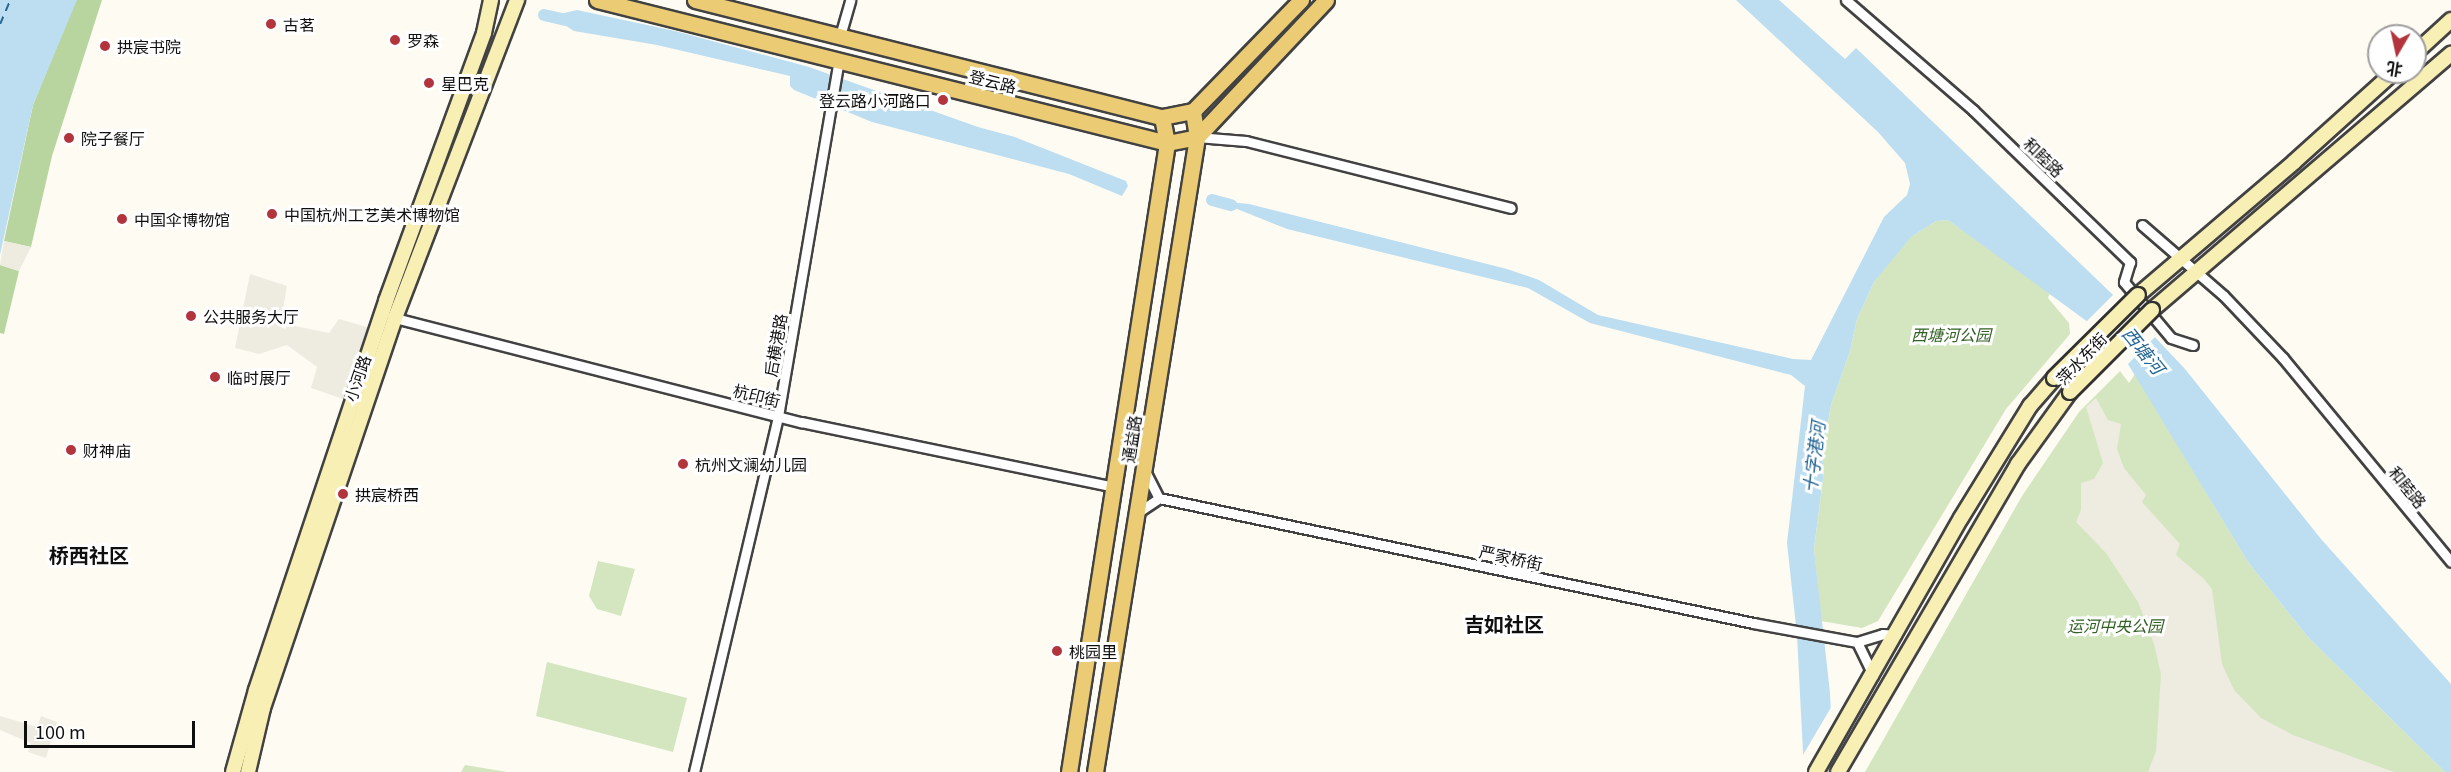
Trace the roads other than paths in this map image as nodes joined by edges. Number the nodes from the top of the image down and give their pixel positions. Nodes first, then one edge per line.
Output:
1 (491, 0) edge
2 (517, 0) edge
3 (597, 0) edge
4 (695, 0) edge
5 (850, 0) edge
6 (1301, 0) edge
7 (1326, 0) edge
8 (1846, 0) edge
9 (2451, 20) edge
10 (840, 36) junction
11 (2427, 42) edge
12 (2451, 54) edge
13 (839, 61) junction
14 (2380, 84) edge
15 (1192, 111) junction
16 (1162, 117) junction
17 (1197, 137) junction
18 (1167, 143) junction
19 (1511, 208) dead end
20 (2142, 225) dead end
21 (2180, 259) junction
22 (2195, 272) junction
23 (395, 318) junction
24 (2193, 345) dead end
25 (778, 416) junction
26 (1144, 469) junction
27 (1115, 487) junction
28 (1159, 498) junction
29 (1137, 513) junction
30 (2451, 562) edge
31 (1896, 635) junction
32 (1857, 642) junction
33 (1873, 676) junction
34 (233, 772) edge
35 (248, 772) edge
36 (694, 772) edge
37 (1069, 772) edge
38 (1095, 772) edge
39 (1816, 772) edge
40 (1838, 772) edge

1 - 34 main road, 小河路
2 - 23 main road, 小河路
3 - 13 main road, 登云路
4 - 10 main road, 登云路
5 - 10 street
6 - 15 main road
7 - 17 main road
8 - 24 street, 和睦路
9 - 11 main road
10 - 16 main road, 登云路
12 - 22 main road, 萍水东街
13 - 18 main road, 登云路
13 - 25 street, 后横港路
14 - 21 main road, 萍水东街
15 - 16 main road, 登云路
15 - 17 main road, 通益路
16 - 18 main road, 通益路
17 - 18 main road, 登云路
17 - 19 street
17 - 26 main road, 通益路
18 - 27 main road, 通益路
20 - 21 street, 和睦路
21 - 22 street, 和睦路
21 - 31 main road, 萍水东街, bridge
22 - 30 street, 和睦路
22 - 40 main road, 萍水东街, bridge
23 - 25 street, 杭印街
23 - 35 main road, 小河路
25 - 27 street, 杭印街
25 - 36 street, 后横港路
26 - 28 street
26 - 29 main road, 通益路
27 - 37 main road, 通益路
28 - 29 street
28 - 32 street, 严家桥街
29 - 38 main road, 通益路
31 - 32 street, 严家桥街
31 - 33 main road, 萍水东街
32 - 33 street
33 - 39 main road, 萍水东街

